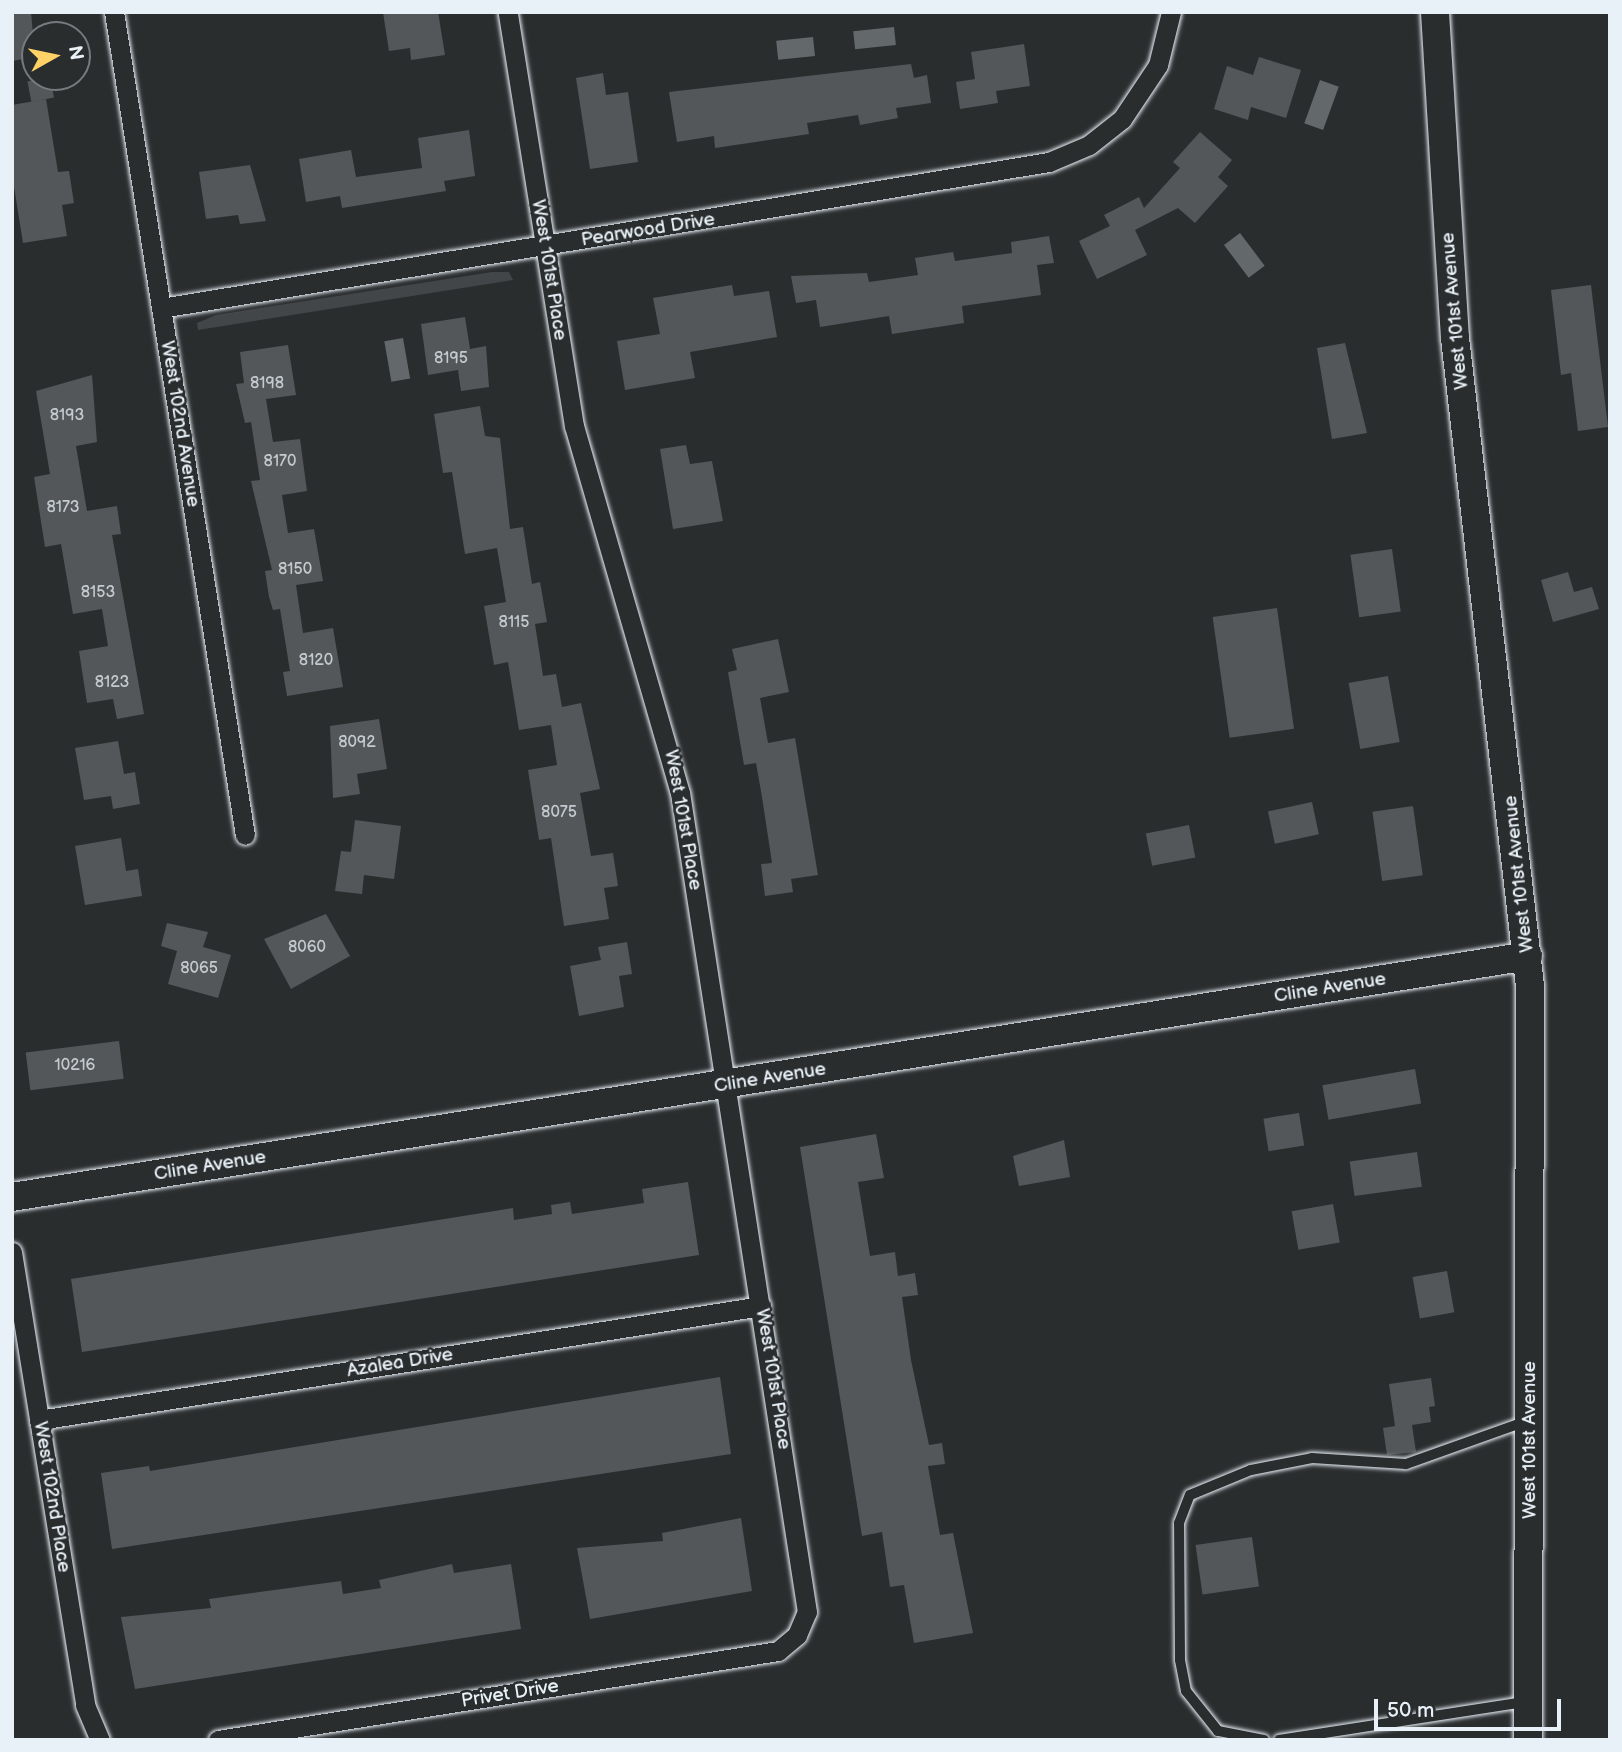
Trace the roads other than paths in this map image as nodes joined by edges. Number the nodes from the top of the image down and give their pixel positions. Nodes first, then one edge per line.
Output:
1 (114, 12) edge
2 (508, 12) edge
3 (1171, 12) edge
4 (1435, 12) edge
5 (546, 247) junction
6 (161, 308) junction
7 (245, 835) dead end
8 (1528, 956) junction
9 (727, 1085) junction
10 (12, 1197) edge
11 (12, 1252) edge
12 (761, 1306) junction
13 (39, 1420) junction
14 (1531, 1420) junction
15 (797, 1635) joint
16 (1528, 1701) junction
17 (100, 1740) edge
18 (218, 1740) edge
19 (1264, 1740) edge
20 (1279, 1740) edge
21 (1528, 1740) edge

1 - 6 street, West 102nd Avenue
2 - 5 street, West 101st Place
3 - 5 street, Pearwood Drive
4 - 8 street, West 101st Avenue
5 - 6 street, Pearwood Drive
5 - 9 street, West 101st Place
6 - 7 street, West 102nd Avenue
8 - 9 street, Cline Avenue
8 - 14 street, West 101st Avenue
9 - 10 street, Cline Avenue
9 - 12 street, West 101st Place
11 - 13 street, West 102nd Place
12 - 13 street, Azalea Drive
12 - 15 street, West 101st Place
13 - 17 street, West 102nd Place
14 - 16 street, West 101st Avenue
14 - 19 lane
15 - 18 street, Privet Drive
16 - 20 lane
16 - 21 street, West 101st Avenue

